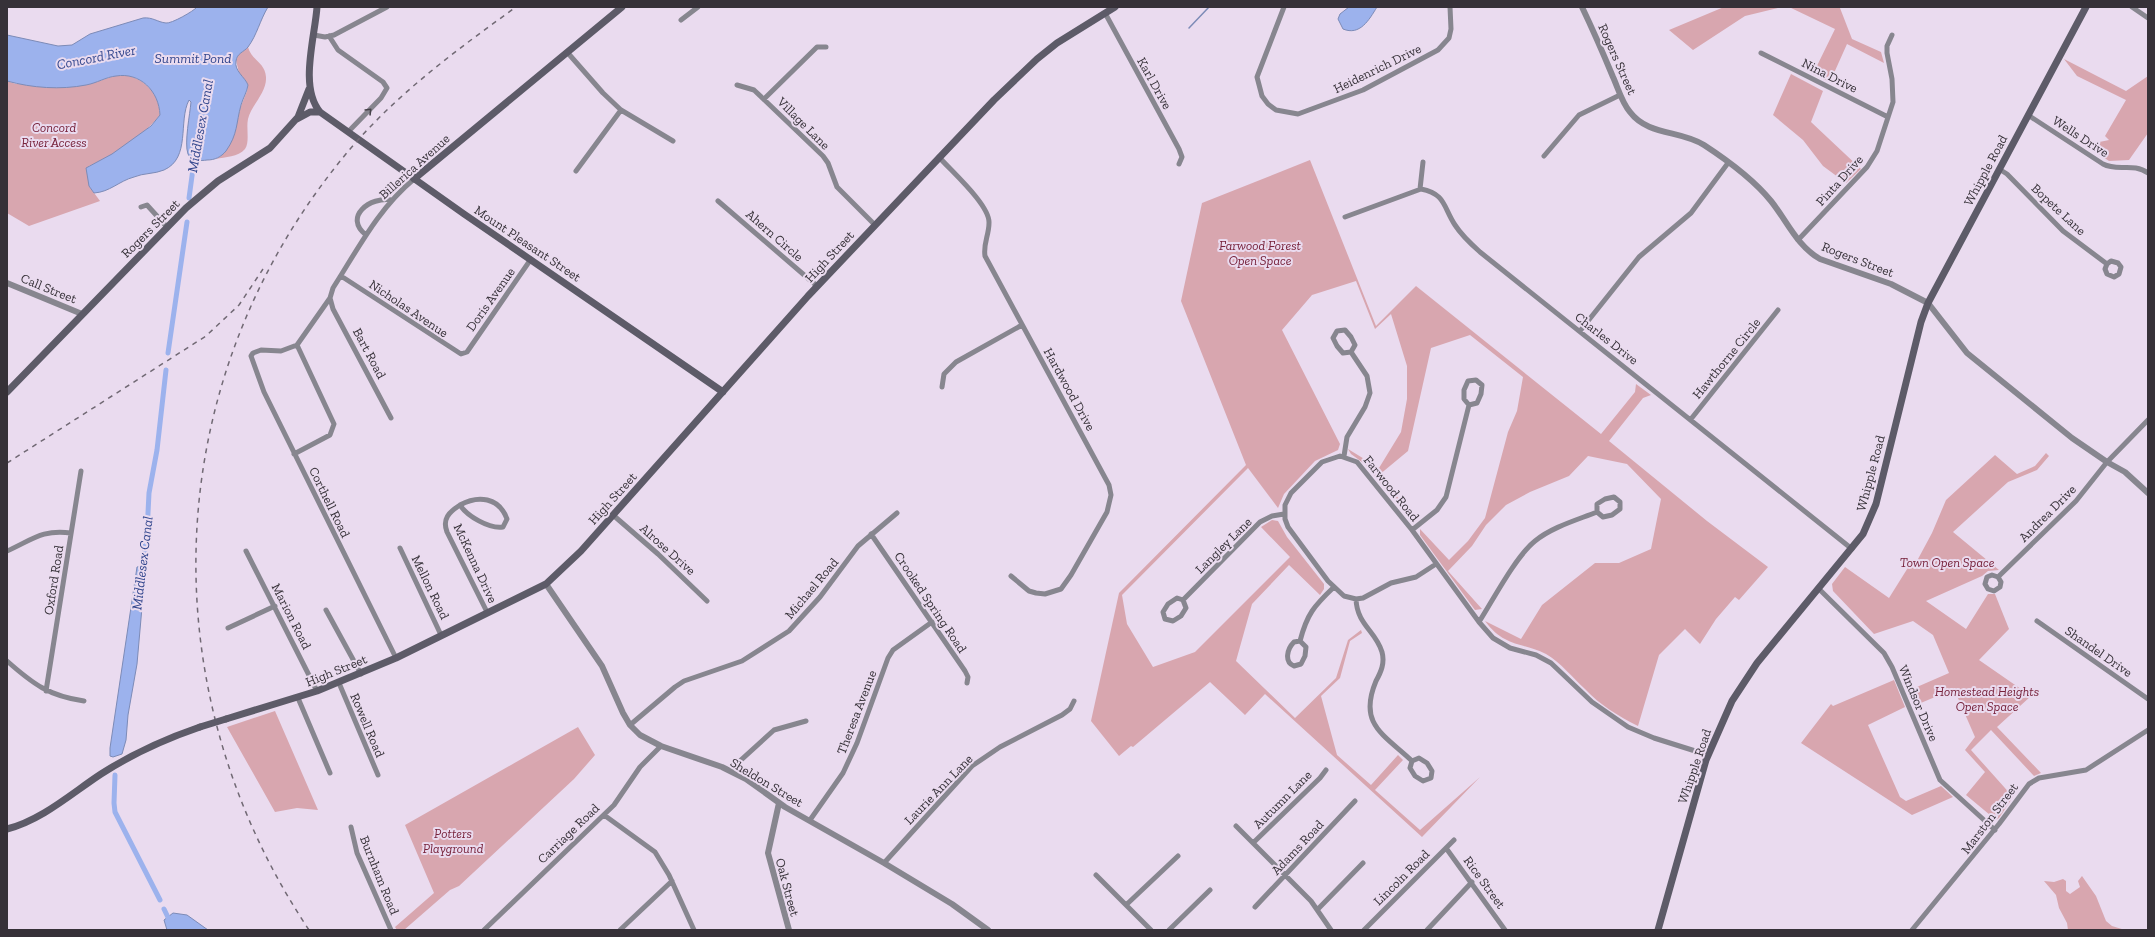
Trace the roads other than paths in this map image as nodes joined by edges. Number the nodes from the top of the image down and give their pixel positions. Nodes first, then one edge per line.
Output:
1 (317, 7) edge
2 (386, 7) edge
3 (622, 7) edge
4 (698, 7) edge
5 (1115, 7) edge
6 (1284, 7) edge
7 (1450, 7) edge
8 (1582, 7) edge
9 (2086, 7) edge
10 (2132, 7) edge
11 (1105, 13) junction
12 (2148, 18) edge
13 (681, 20) dead end
14 (314, 35) junction
15 (1892, 35) dead end
16 (329, 36) junction
17 (826, 46) dead end
18 (567, 52) junction
19 (1761, 53) dead end
20 (737, 84) dead end
21 (309, 88) junction
22 (1620, 95) junction
23 (764, 99) junction
24 (621, 110) junction
25 (320, 112) junction
26 (2028, 115) junction
27 (1888, 117) junction
28 (295, 120) junction
29 (348, 132) junction
30 (673, 141) dead end
31 (1544, 156) dead end
32 (939, 157) junction
33 (1423, 162) dead end
34 (1728, 163) junction
35 (1179, 164) dead end
36 (1999, 168) junction
37 (576, 171) dead end
38 (2148, 173) edge
39 (414, 179) junction
40 (1420, 189) junction
41 (392, 200) junction
42 (718, 201) dead end
43 (141, 207) dead end
44 (1345, 217) dead end
45 (874, 224) junction
46 (167, 227) junction
47 (366, 235) junction
48 (1798, 240) junction
49 (531, 259) junction
50 (2107, 264) dead end
51 (341, 276) junction
52 (7, 283) edge
53 (817, 286) junction
54 (330, 298) junction
55 (1928, 303) junction
56 (1778, 310) dead end
57 (82, 314) junction
58 (1022, 324) junction
59 (1580, 331) junction
60 (296, 345) junction
61 (467, 352) joint
62 (1351, 352) junction
63 (942, 387) dead end
64 (7, 392) edge
65 (723, 392) junction
66 (1469, 404) junction
67 (391, 418) dead end
68 (1691, 419) junction
69 (2148, 420) edge
70 (294, 454) junction
71 (1344, 456) junction
72 (2106, 462) junction
73 (81, 471) dead end
74 (2148, 493) edge
75 (460, 505) junction
76 (1597, 512) junction
77 (897, 513) dead end
78 (1284, 514) junction
79 (613, 515) junction
80 (1412, 530) junction
81 (71, 533) junction
82 (871, 534) junction
83 (400, 548) dead end
84 (1852, 549) junction
85 (7, 551) edge
86 (246, 551) dead end
87 (1436, 564) junction
88 (1011, 576) dead end
89 (1998, 577) dead end
90 (546, 584) junction
91 (1334, 587) junction
92 (1818, 588) junction
93 (1356, 599) junction
94 (706, 600) dead end
95 (1183, 600) junction
96 (275, 606) junction
97 (326, 610) dead end
98 (487, 612) junction
99 (2037, 621) dead end
100 (932, 622) junction
101 (1479, 622) junction
102 (228, 628) dead end
103 (442, 635) junction
104 (1300, 641) junction
105 (396, 658) junction
106 (7, 661) edge
107 (361, 674) junction
108 (339, 683) junction
109 (967, 683) dead end
110 (46, 691) junction
111 (317, 691) junction
112 (298, 698) junction
113 (2148, 699) edge
114 (84, 701) dead end
115 (1074, 701) dead end
116 (806, 721) dead end
117 (630, 725) junction
118 (2148, 730) edge
119 (661, 746) junction
120 (1708, 754) junction
121 (1412, 761) junction
122 (730, 770) junction
123 (1326, 770) dead end
124 (330, 773) dead end
125 (378, 775) dead end
126 (1355, 801) dead end
127 (779, 803) junction
128 (604, 815) junction
129 (810, 820) junction
130 (1236, 826) dead end
131 (351, 827) dead end
132 (7, 829) edge
133 (1995, 830) junction
134 (1454, 840) dead end
135 (1253, 843) junction
136 (1446, 848) junction
137 (1178, 856) dead end
138 (884, 862) junction
139 (1363, 863) dead end
140 (1096, 875) dead end
141 (1286, 876) junction
142 (672, 881) junction
143 (1472, 882) junction
144 (1210, 890) dead end
145 (1126, 904) junction
146 (1255, 907) dead end
147 (1318, 909) junction
148 (391, 930) edge
149 (484, 930) edge
150 (620, 930) edge
151 (694, 930) edge
152 (789, 930) edge
153 (988, 930) edge
154 (1150, 930) edge
155 (1170, 930) edge
156 (1331, 930) edge
157 (1364, 930) edge
158 (1427, 930) edge
159 (1505, 930) edge
160 (1658, 930) edge
161 (1912, 930) edge

1 - 14 main road
2 - 16 street
3 - 18 main road, Billerica Avenue
4 - 13 street
5 - 11 main road, High Street
6 - 7 street, Heidenrich Drive
8 - 22 street, Rogers Street
9 - 26 main road, Whipple Road
10 - 12 street
11 - 32 main road, High Street
11 - 35 street, Karl Drive
14 - 16 street
14 - 21 main road
15 - 27 street, Pinta Drive
29 -> 16 street
17 - 23 street
18 - 24 street
18 - 39 main road, Billerica Avenue
19 - 27 street, Nina Drive
20 - 23 street, Village Lane
21 - 25 main road, Mount Pleasant Street
21 - 28 main road, Rogers Street
22 - 31 street
22 - 34 street, Rogers Street
23 - 45 street, Village Lane
24 - 30 street
24 - 37 street
25 - 28 main road
25 - 29 main road, Mount Pleasant Street
26 - 36 main road, Whipple Road
26 - 38 street, Wells Drive
27 - 48 street, Pinta Drive
28 - 46 main road, Rogers Street
29 - 39 main road, Mount Pleasant Street
32 - 45 main road, High Street
32 - 58 street, Hardwood Drive
33 - 40 street
34 - 48 street, Rogers Street
34 - 59 street
36 - 50 street, Bopete Lane
36 - 55 main road, Whipple Road
39 - 41 street, Billerica Avenue
39 - 49 main road, Mount Pleasant Street
40 - 44 street
40 - 59 street, Charles Drive
41 - 47 street, Billerica Avenue
41 - 47 street
42 - 53 street, Ahern Circle
43 - 46 street
45 - 53 main road, High Street
46 - 57 main road, Rogers Street
47 - 51 street, Billerica Avenue
48 - 55 street, Rogers Street
49 - 61 street, Doris Avenue
49 - 65 main road, Mount Pleasant Street
51 - 54 street, Billerica Avenue
51 - 61 street, Nicholas Avenue
52 - 57 street, Call Street
53 - 65 main road, High Street
54 - 60 street, Billerica Avenue
54 - 67 street, Bart Road
55 - 72 street, Rogers Street
55 - 84 main road, Whipple Road
56 - 68 street, Hawthorne Circle
57 - 64 main road, Rogers Street
58 - 63 street
58 - 88 street, Hardwood Drive
59 - 68 street, Charles Drive
60 - 70 street
60 - 70 street, Corthell Road
62 - 62 street
62 - 71 street
65 - 79 main road, High Street
66 - 66 street
66 - 80 street
68 - 84 street, Charles Drive
69 - 72 street, Andrea Drive
70 - 105 street, Corthell Road
71 - 78 street, Farwood Road
71 - 80 street, Farwood Road
72 - 74 street, Rogers Street
72 - 89 street, Andrea Drive
73 - 81 street, Oxford Road
75 - 75 street, McKenna Drive
75 - 98 street, McKenna Drive
76 - 76 street
76 - 101 street
77 - 82 street, Michael Road
78 - 91 street
78 - 95 street, Langley Lane
79 - 90 main road, High Street
79 - 94 street, Alrose Drive
80 - 87 street, Farwood Road
81 - 85 street
81 - 110 street, Oxford Road
82 - 100 street, Crooked Spring Road
82 - 117 street, Michael Road
83 - 103 street, Mellon Road
84 - 92 main road, Whipple Road
86 - 96 street, Marion Road
87 - 93 street
87 - 101 street, Farwood Road
90 - 98 main road, High Street
90 - 117 street, Sheldon Street
91 - 93 street
91 - 104 street
92 - 120 main road, Whipple Road
92 - 133 street, Windsor Drive
93 - 121 street
95 - 95 street, Langley Lane
96 - 102 street
96 - 111 street, Marion Road
97 - 107 street
98 - 103 main road, High Street
99 - 113 street, Shandel Drive
100 - 109 street, Crooked Spring Road
100 - 129 street, Theresa Avenue
101 - 120 street, Farwood Road
103 - 105 main road, High Street
104 - 104 street
105 - 107 main road, High Street
106 - 110 street
107 - 108 main road, High Street
108 - 111 main road, High Street
108 - 125 street, Rowell Road
110 - 114 street
111 - 112 main road, High Street
112 - 124 street
112 - 132 main road, High Street, bridge
115 - 138 street, Laurie Ann Lane
116 - 122 street
117 - 119 street, Sheldon Street
118 - 133 street, Marston Street
119 - 122 street, Sheldon Street
119 - 128 street, Carriage Road
120 - 160 main road, Whipple Road
121 - 121 street
122 - 127 street, Sheldon Street
123 - 135 street, Autumn Lane
126 - 141 street, Adams Road
127 - 129 street, Sheldon Street
127 - 152 street, Oak Street
128 - 142 street
128 - 149 street, Carriage Road
129 - 138 street, Sheldon Street
130 - 135 street
131 - 148 street, Burnham Road
133 - 161 street, Marston Street
134 - 136 street, Lincoln Road
135 - 141 street
136 - 143 street, Rice Street
136 - 157 street, Lincoln Road
137 - 145 street
138 - 153 street, Sheldon Street
139 - 147 street
140 - 145 street
141 - 146 street, Adams Road
141 - 147 street
142 - 150 street
142 - 151 street
143 - 158 street
143 - 159 street, Rice Street
144 - 155 street
145 - 154 street
147 - 156 street

